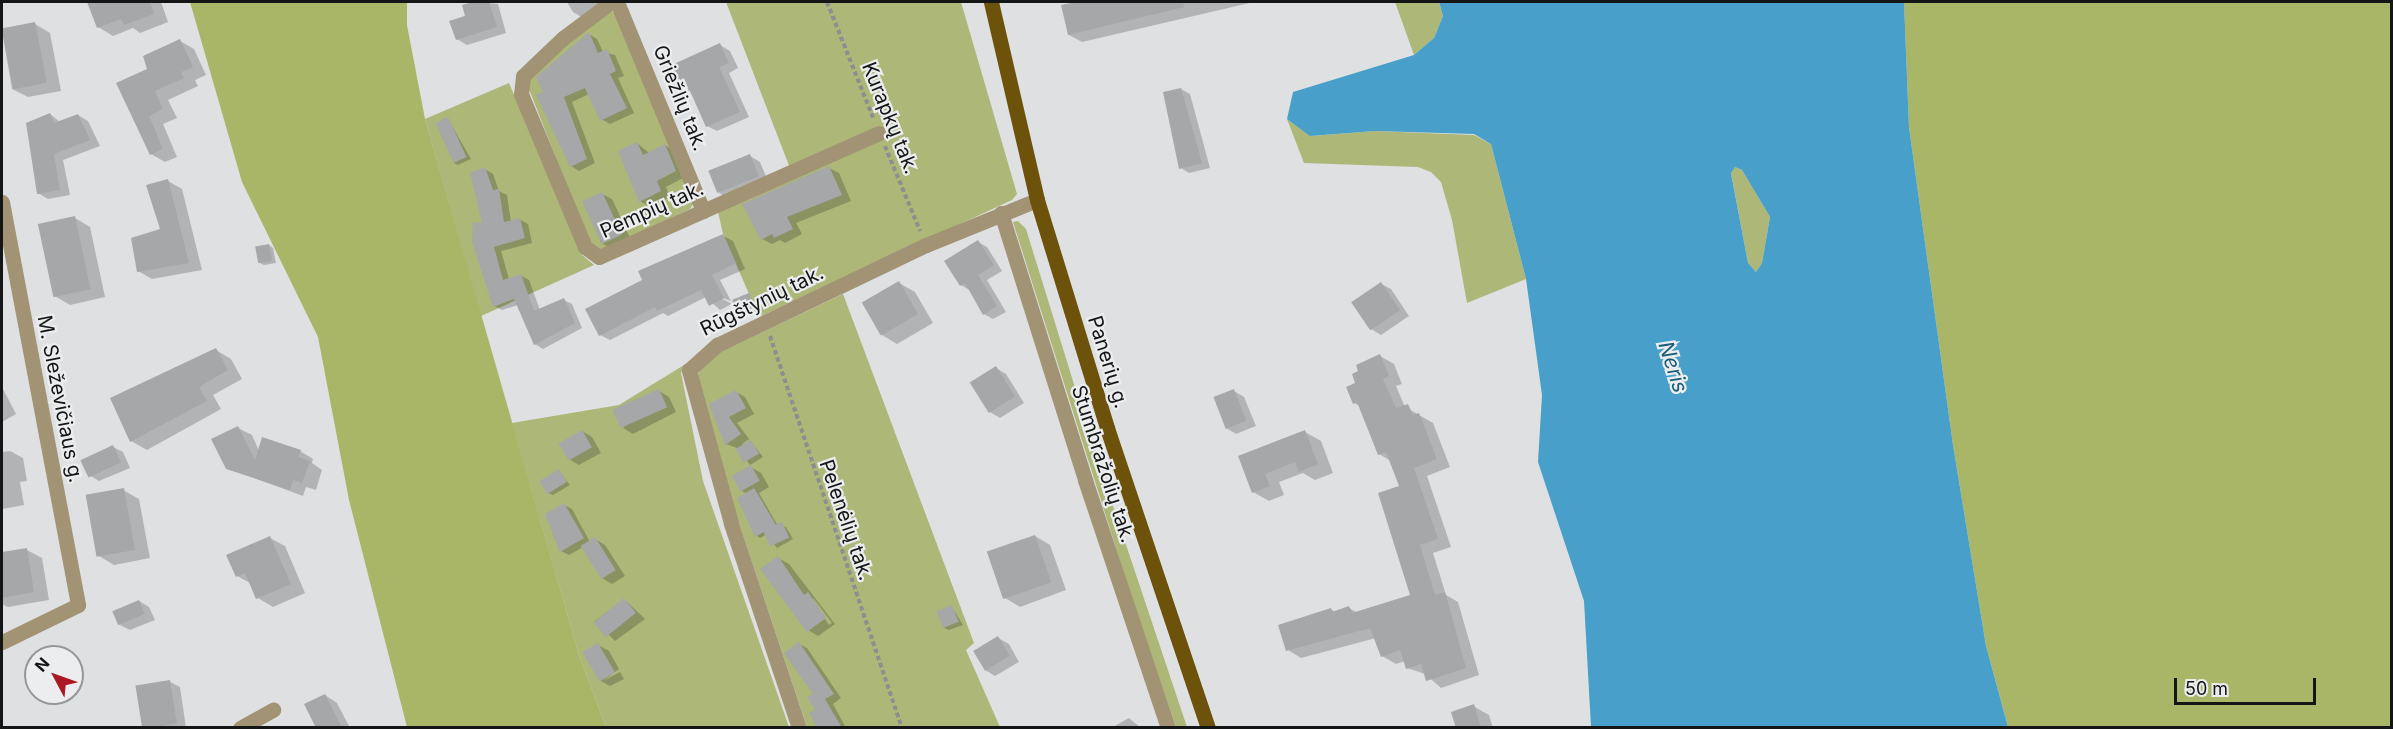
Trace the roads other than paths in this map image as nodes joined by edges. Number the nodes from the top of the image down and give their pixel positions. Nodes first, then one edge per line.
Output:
1 (611, 2) edge
2 (617, 2) edge
3 (991, 2) edge
4 (879, 134) road end
5 (1037, 200) junction
6 (2, 202) edge
7 (703, 210) junction
8 (1001, 213) junction
9 (4, 228) edge
10 (2, 642) edge
11 (273, 710) dead end
12 (240, 728) edge
13 (799, 728) edge
14 (1168, 728) edge
15 (1208, 728) edge

1 - 7 street, Pempių tak.
2 - 7 street, Griežlių tak.
3 - 5 main road, Panerių g.
4 - 7 street, Pempių tak.
5 - 8 street, Rūgštynių tak.
5 - 15 main road, Panerių g.
6 - 9 street, M. Sleževičiaus g.
8 - 13 street, Rūgštynių tak.
8 - 14 street, Stumbražolių tak.
9 - 10 street, M. Sleževičiaus g.
11 - 12 street

